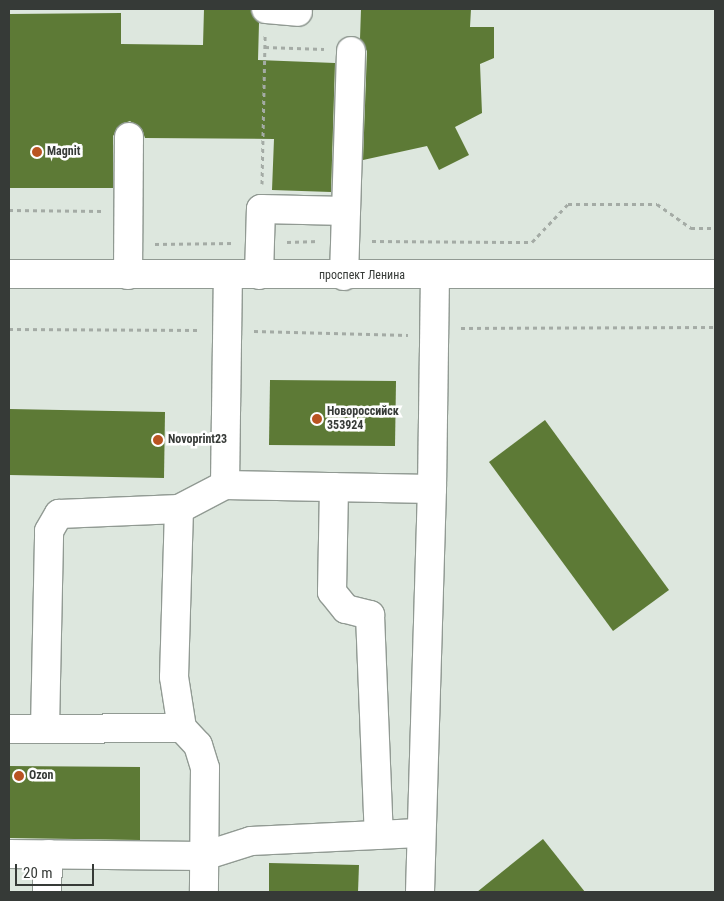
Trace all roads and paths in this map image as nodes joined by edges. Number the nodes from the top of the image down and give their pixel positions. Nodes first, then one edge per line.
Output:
1 (266, 10) edge
2 (298, 12) dead end
3 (265, 47) junction
4 (350, 51) joint
5 (129, 137) dead end
6 (261, 209) junction
7 (9, 210) edge
8 (346, 211) junction
9 (110, 212) dead end
10 (715, 228) edge
11 (345, 240) junction
12 (9, 274) edge
13 (715, 274) edge
14 (128, 275) junction
15 (228, 275) junction
16 (259, 276) junction
17 (344, 276) junction
18 (435, 277) junction
19 (715, 327) edge
20 (9, 329) edge
21 (237, 331) junction
22 (435, 332) junction
23 (225, 485) junction
24 (334, 487) junction
25 (432, 489) junction
26 (179, 509) junction
27 (182, 728) junction
28 (9, 729) edge
29 (45, 729) junction
30 (419, 833) junction
31 (378, 835) junction
32 (9, 854) edge
33 (48, 854) junction
34 (204, 856) junction
35 (47, 892) edge
36 (204, 892) edge
37 (420, 892) edge

1 - 2 street
1 - 3 path
3 - 4 path
3 - 6 path
4 - 8 street
5 - 14 street
6 - 8 street
6 - 16 street
7 - 9 path
8 - 11 street
10 - 11 path
11 - 17 street
12 - 14 street, проспект Ленина
13 - 18 street, проспект Ленина
14 - 15 street, проспект Ленина
15 - 16 street, проспект Ленина
15 - 21 street
16 - 17 street, проспект Ленина
17 - 18 street, проспект Ленина
18 - 22 street
19 - 22 path
20 - 21 path
21 - 22 path
21 - 23 street
22 - 25 street
23 - 24 street
23 - 26 street
24 - 25 street
24 - 31 street
25 - 30 street
26 - 27 street
26 - 29 street
27 - 29 street
27 - 34 street
28 - 29 street
30 - 31 street
30 - 37 street
31 - 34 street
32 - 33 street
33 - 34 street
33 - 35 street
34 - 36 street

